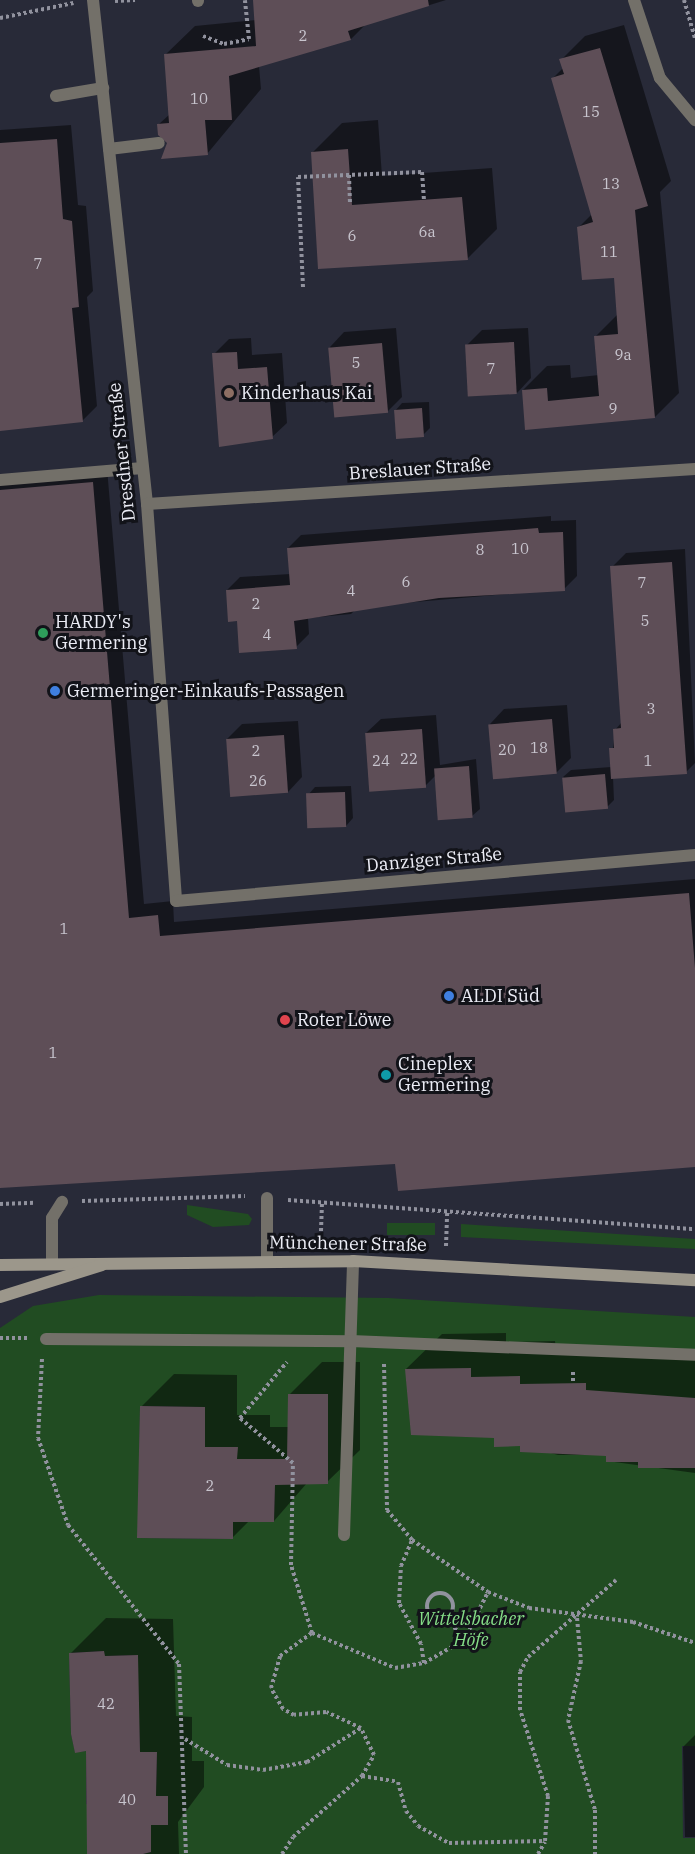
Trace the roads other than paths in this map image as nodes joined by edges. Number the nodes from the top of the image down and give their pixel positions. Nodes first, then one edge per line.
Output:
1 (93, 0) edge
2 (634, 0) edge
3 (103, 88) junction
4 (56, 96) dead end
5 (695, 120) edge
6 (159, 143) dead end
7 (109, 149) junction
8 (142, 468) junction
9 (695, 469) edge
10 (0, 480) edge
11 (147, 504) junction
12 (695, 855) edge
13 (176, 901) joint
14 (267, 1198) road end
15 (62, 1202) road end
16 (119, 1260) junction
17 (267, 1260) junction
18 (353, 1261) junction
19 (52, 1263) junction
20 (0, 1264) edge
21 (695, 1280) edge
22 (0, 1298) edge
23 (46, 1339) road end
24 (351, 1341) junction
25 (695, 1355) edge
26 (344, 1535) dead end

1 - 3 street, Dresdner Straße
2 - 5 street
3 - 4 street
3 - 7 street, Dresdner Straße
6 - 7 street
7 - 8 street, Dresdner Straße
8 - 10 street
8 - 11 street, Dresdner Straße
9 - 11 street, Breslauer Straße
11 - 13 street, Dresdner Straße
12 - 13 street, Danziger Straße
14 - 17 street
15 - 19 street
16 - 17 street, Münchener Straße
16 - 19 street, Münchener Straße
16 - 22 street
17 - 18 street, Münchener Straße
18 - 21 street, Münchener Straße
18 - 24 street
19 - 20 street, Münchener Straße
23 - 24 street
24 - 25 street
24 - 26 street

